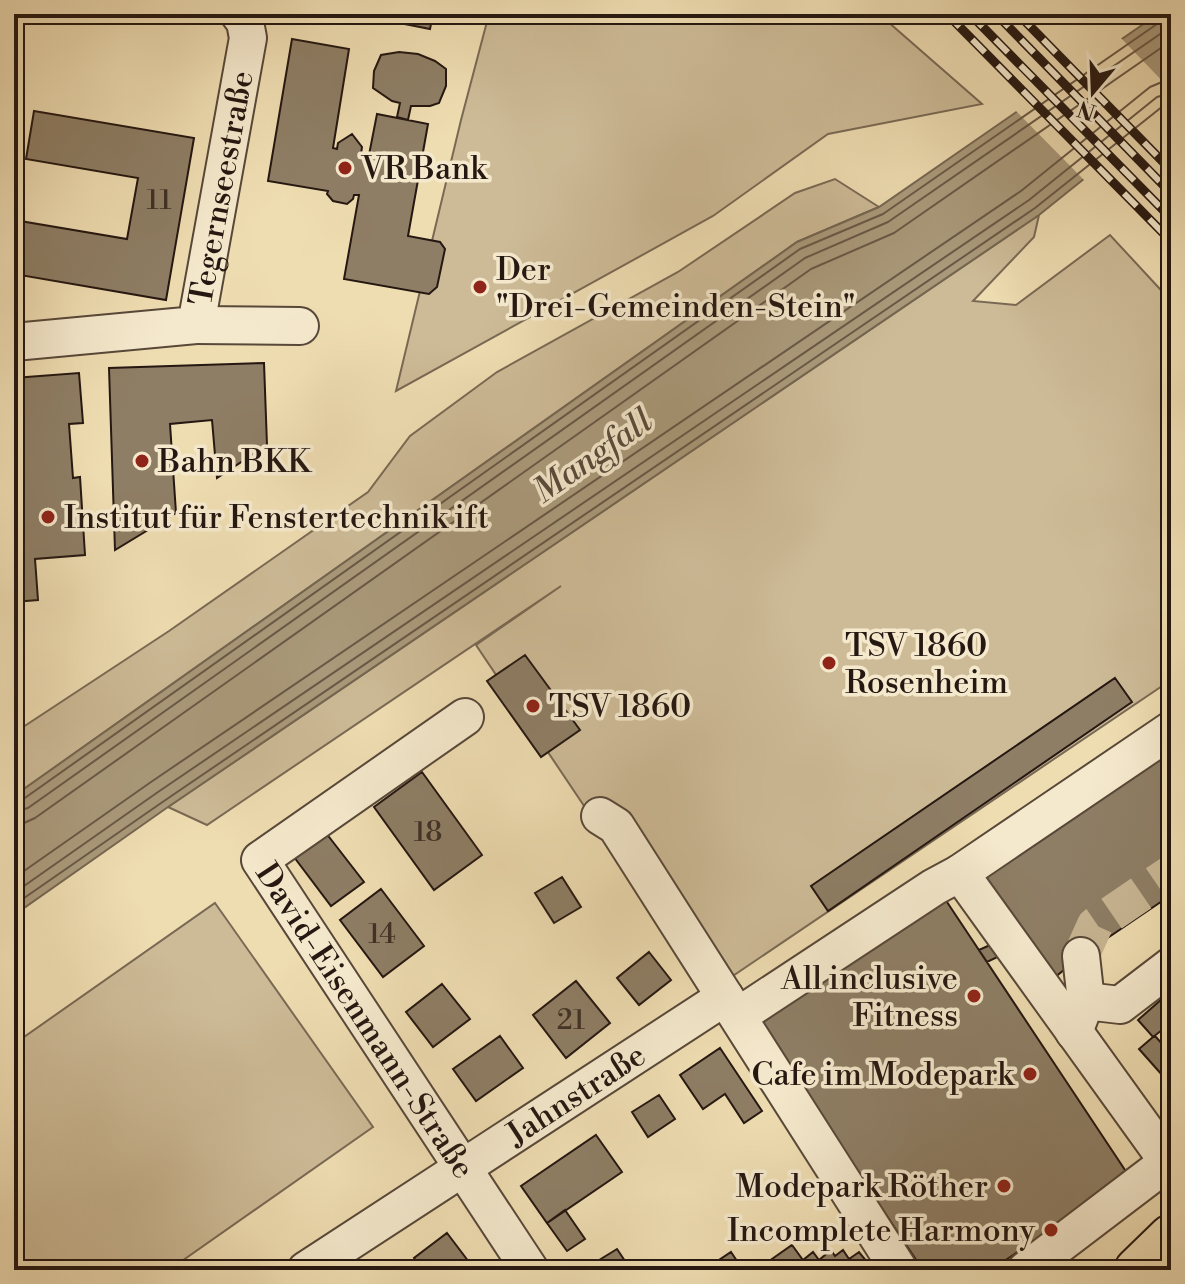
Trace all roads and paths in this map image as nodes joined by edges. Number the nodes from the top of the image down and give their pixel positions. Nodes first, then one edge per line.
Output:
1 (239, 14) edge
2 (196, 325) junction
3 (300, 326) dead end
4 (14, 342) edge
5 (465, 717) dead end
6 (1171, 730) edge
7 (600, 816) dead end
8 (960, 873) junction
9 (1081, 956) tunnel mouth
10 (1171, 966) edge
11 (731, 1007) junction
12 (1080, 1016) junction
13 (1170, 1164) edge
14 (463, 1168) junction
15 (306, 1270) edge
16 (530, 1270) edge
17 (899, 1270) edge
18 (1026, 1270) edge

1 - 2 street, Tegernseestraße
2 - 3 street
2 - 4 street, Tegernseestraße
5 - 14 street, David-Eisenmann-Straße
6 - 8 street, Jahnstraße
7 - 11 street
8 - 11 street, Jahnstraße
8 - 12 street
9 - 12 street
10 - 12 street
11 - 14 street, Jahnstraße
11 - 17 street
12 - 13 street
13 - 18 street
14 - 15 street, Jahnstraße
14 - 16 street, David-Eisenmann-Straße

